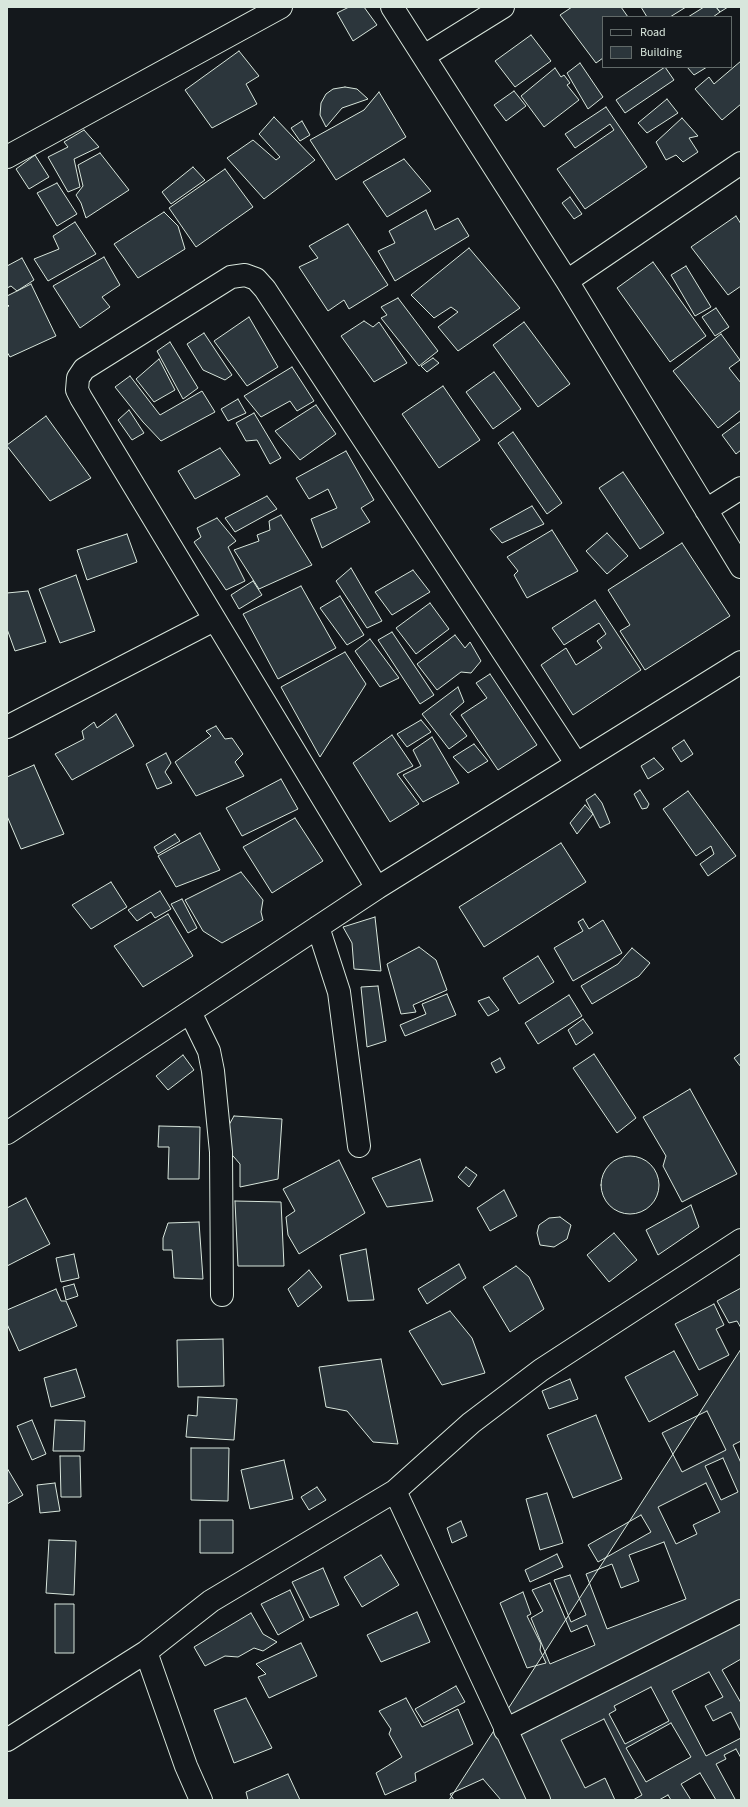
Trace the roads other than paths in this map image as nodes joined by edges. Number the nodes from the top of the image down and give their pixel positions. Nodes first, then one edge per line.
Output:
1 (281, 7) edge
2 (392, 7) edge
3 (504, 7) edge
4 (424, 56) junction
5 (7, 157) edge
6 (741, 163) edge
7 (567, 281) junction
8 (741, 488) edge
9 (706, 510) junction
10 (741, 567) edge
11 (214, 620) junction
12 (741, 662) edge
13 (7, 727) edge
14 (576, 763) junction
15 (377, 888) junction
16 (318, 927) junction
17 (190, 1012) junction
18 (7, 1133) edge
19 (359, 1146) dead end
20 (741, 1240) edge
21 (222, 1295) dead end
22 (395, 1491) junction
23 (741, 1612) edge
24 (146, 1652) junction
25 (505, 1730) junction
26 (7, 1740) edge
27 (201, 1800) edge
28 (539, 1800) edge

1 - 5 street
2 - 4 street
3 - 4 street
4 - 7 street
6 - 7 street
7 - 9 street
8 - 9 street
9 - 10 street
11 - 13 street
11 - 14 street
11 - 15 street
12 - 14 street
14 - 15 street
15 - 16 street
16 - 17 street
16 - 19 street
17 - 18 street
17 - 21 street
20 - 22 street
22 - 24 street
22 - 25 street
23 - 25 street
24 - 26 street
24 - 27 street
25 - 28 street

